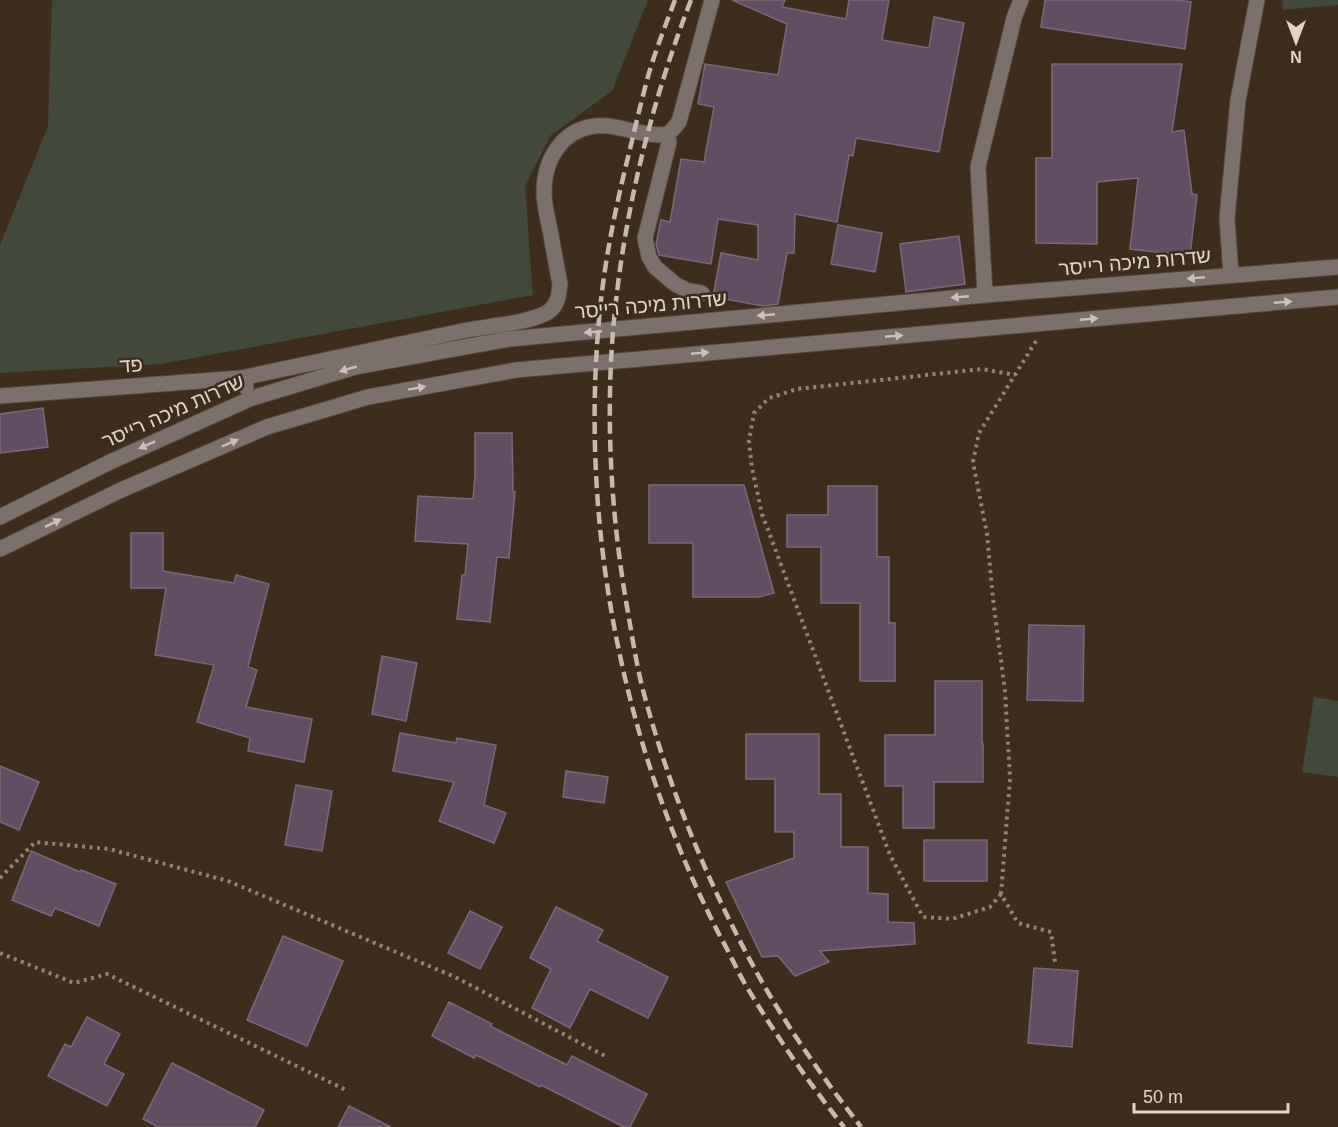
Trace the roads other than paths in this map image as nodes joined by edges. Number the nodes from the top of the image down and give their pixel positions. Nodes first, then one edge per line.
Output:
1 (712, 0) edge
2 (1021, 0) edge
3 (1257, 0) edge
4 (667, 134) junction
5 (1338, 267) edge
6 (1231, 275) junction
7 (702, 293) dead end
8 (985, 295) junction
9 (1338, 297) edge
10 (241, 378) junction
11 (0, 396) edge
12 (252, 398) junction
13 (0, 517) edge
14 (0, 549) edge

1 - 4 street
2 - 8 street
3 - 6 street
4 - 7 street
4 - 10 street, פד
5 - 6 street, שדרות מיכה רייסר
6 -> 8 street, שדרות מיכה רייסר
8 -> 12 street, שדרות מיכה רייסר
14 -> 9 street
10 - 11 street, פד
10 - 12 street
12 -> 13 street, שדרות מיכה רייסר

